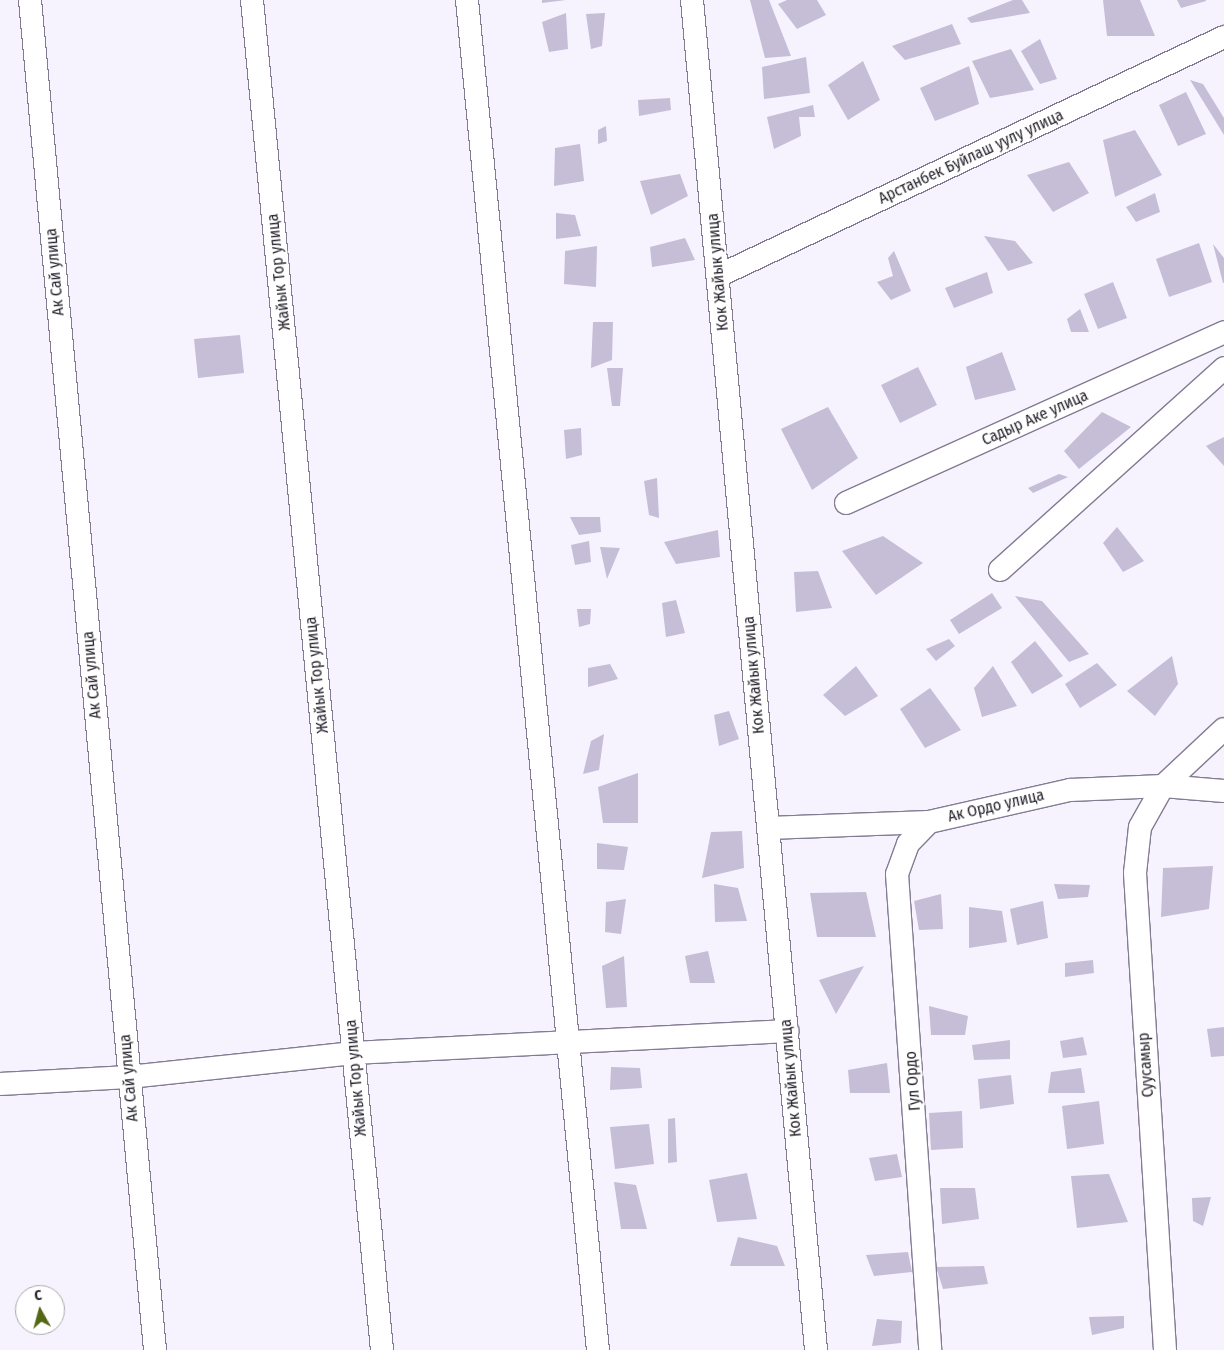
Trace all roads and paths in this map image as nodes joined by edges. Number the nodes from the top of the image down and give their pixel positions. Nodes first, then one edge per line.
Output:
1 (30, 0) edge
2 (252, 0) edge
3 (467, 0) edge
4 (692, 0) edge
5 (1224, 37) edge
6 (718, 276) junction
7 (1224, 332) edge
8 (1224, 368) edge
9 (846, 503) dead end
10 (1000, 570) dead end
11 (1224, 729) edge
12 (1163, 786) junction
13 (1224, 791) edge
14 (929, 822) junction
15 (768, 828) junction
16 (787, 1031) junction
17 (568, 1039) junction
18 (354, 1053) junction
19 (129, 1077) junction
20 (0, 1084) edge
21 (155, 1350) edge
22 (382, 1350) edge
23 (598, 1350) edge
24 (816, 1350) edge
25 (930, 1350) edge
26 (1164, 1350) edge

1 - 19 street, Ак Сай улица
2 - 18 street, Жайык Тор улица
3 - 17 street
4 - 6 street, Кок Жайык улица
5 - 6 street, Арстанбек Буйлаш уулу улица
6 - 15 street, Кок Жайык улица
7 - 9 street, Садыр Аке улица
8 - 10 street
11 - 12 street, Суусамыр
12 - 13 street, Ак Ордо улица
12 - 14 street, Ак Ордо улица
12 - 26 street, Суусамыр
14 - 15 street, Ак Ордо улица
14 - 25 street, Гул Ордо
15 - 16 street, Кок Жайык улица
16 - 17 street
16 - 24 street, Кок Жайык улица
17 - 18 street
17 - 23 street
18 - 19 street
18 - 22 street, Жайык Тор улица
19 - 20 street
19 - 21 street, Ак Сай улица

